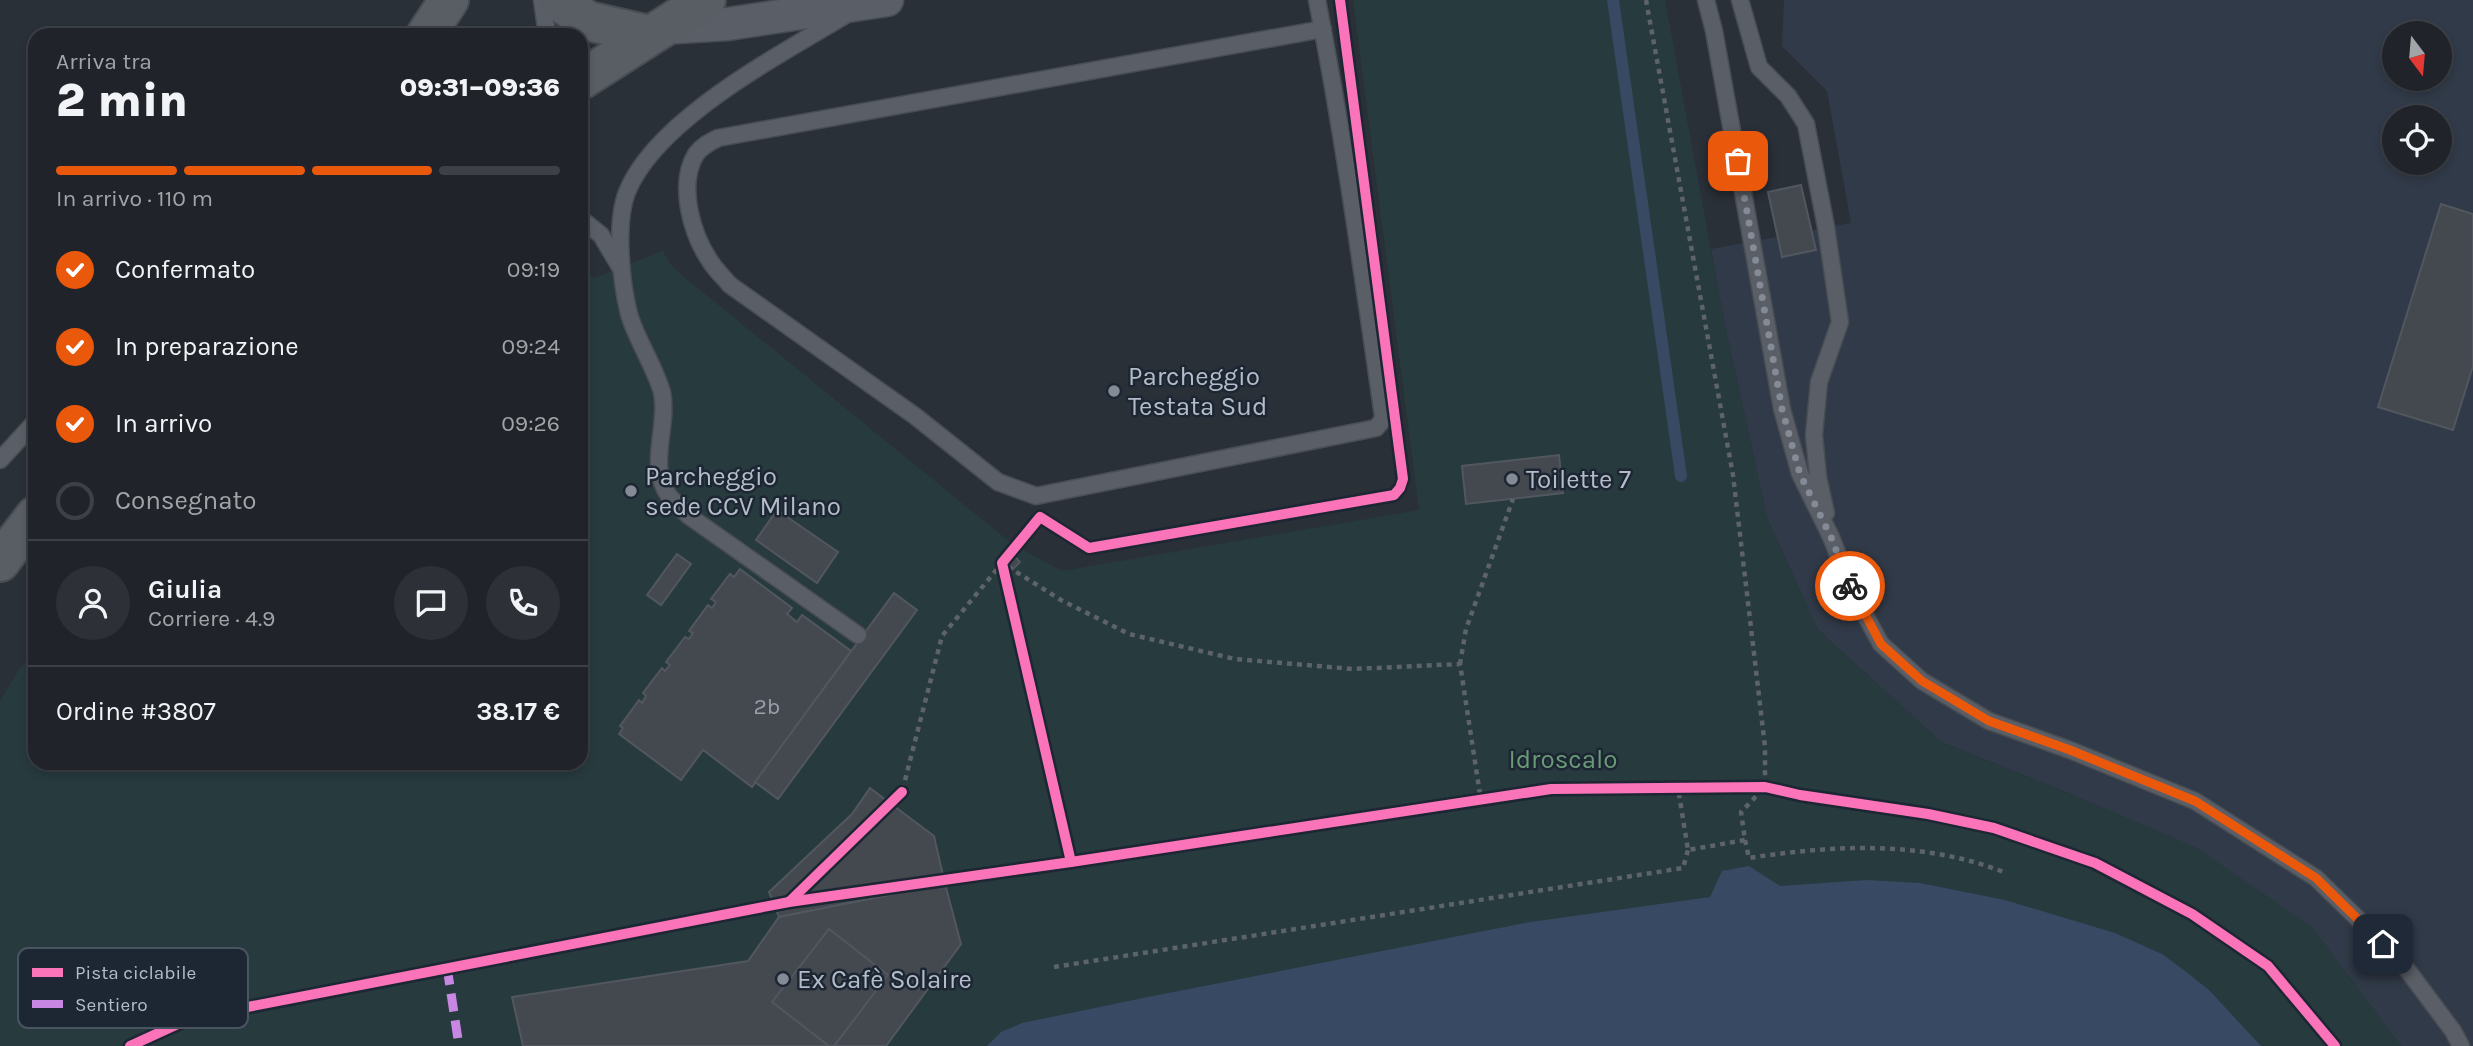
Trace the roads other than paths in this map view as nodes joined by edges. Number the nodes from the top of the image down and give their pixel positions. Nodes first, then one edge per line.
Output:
1 (449, 0) edge
2 (542, 0) edge
3 (557, 0) edge
4 (706, 0) edge
5 (1317, 0) edge
6 (1706, 0) edge
7 (1740, 0) edge
8 (874, 1) edge
9 (431, 28) edge
10 (546, 28) edge
11 (1323, 29) junction
12 (655, 32) junction
13 (588, 75) edge
14 (588, 222) edge
15 (621, 269) junction
16 (28, 430) edge
17 (0, 460) edge
18 (28, 525) edge
19 (28, 531) edge
20 (1831, 537) junction
21 (4, 556) edge
22 (858, 635) dead end
23 (2461, 1046) edge

1 - 9 main road
2 - 10 lane
3 - 12 main road
4 - 12 main road
5 - 11 lane
6 - 20 lane
7 - 20 lane
8 - 12 street
8 - 15 lane
11 - 11 lane
12 - 13 main road
14 - 15 lane
15 - 22 lane
16 - 17 lane
18 - 21 main road
19 - 21 main road
20 - 23 lane

